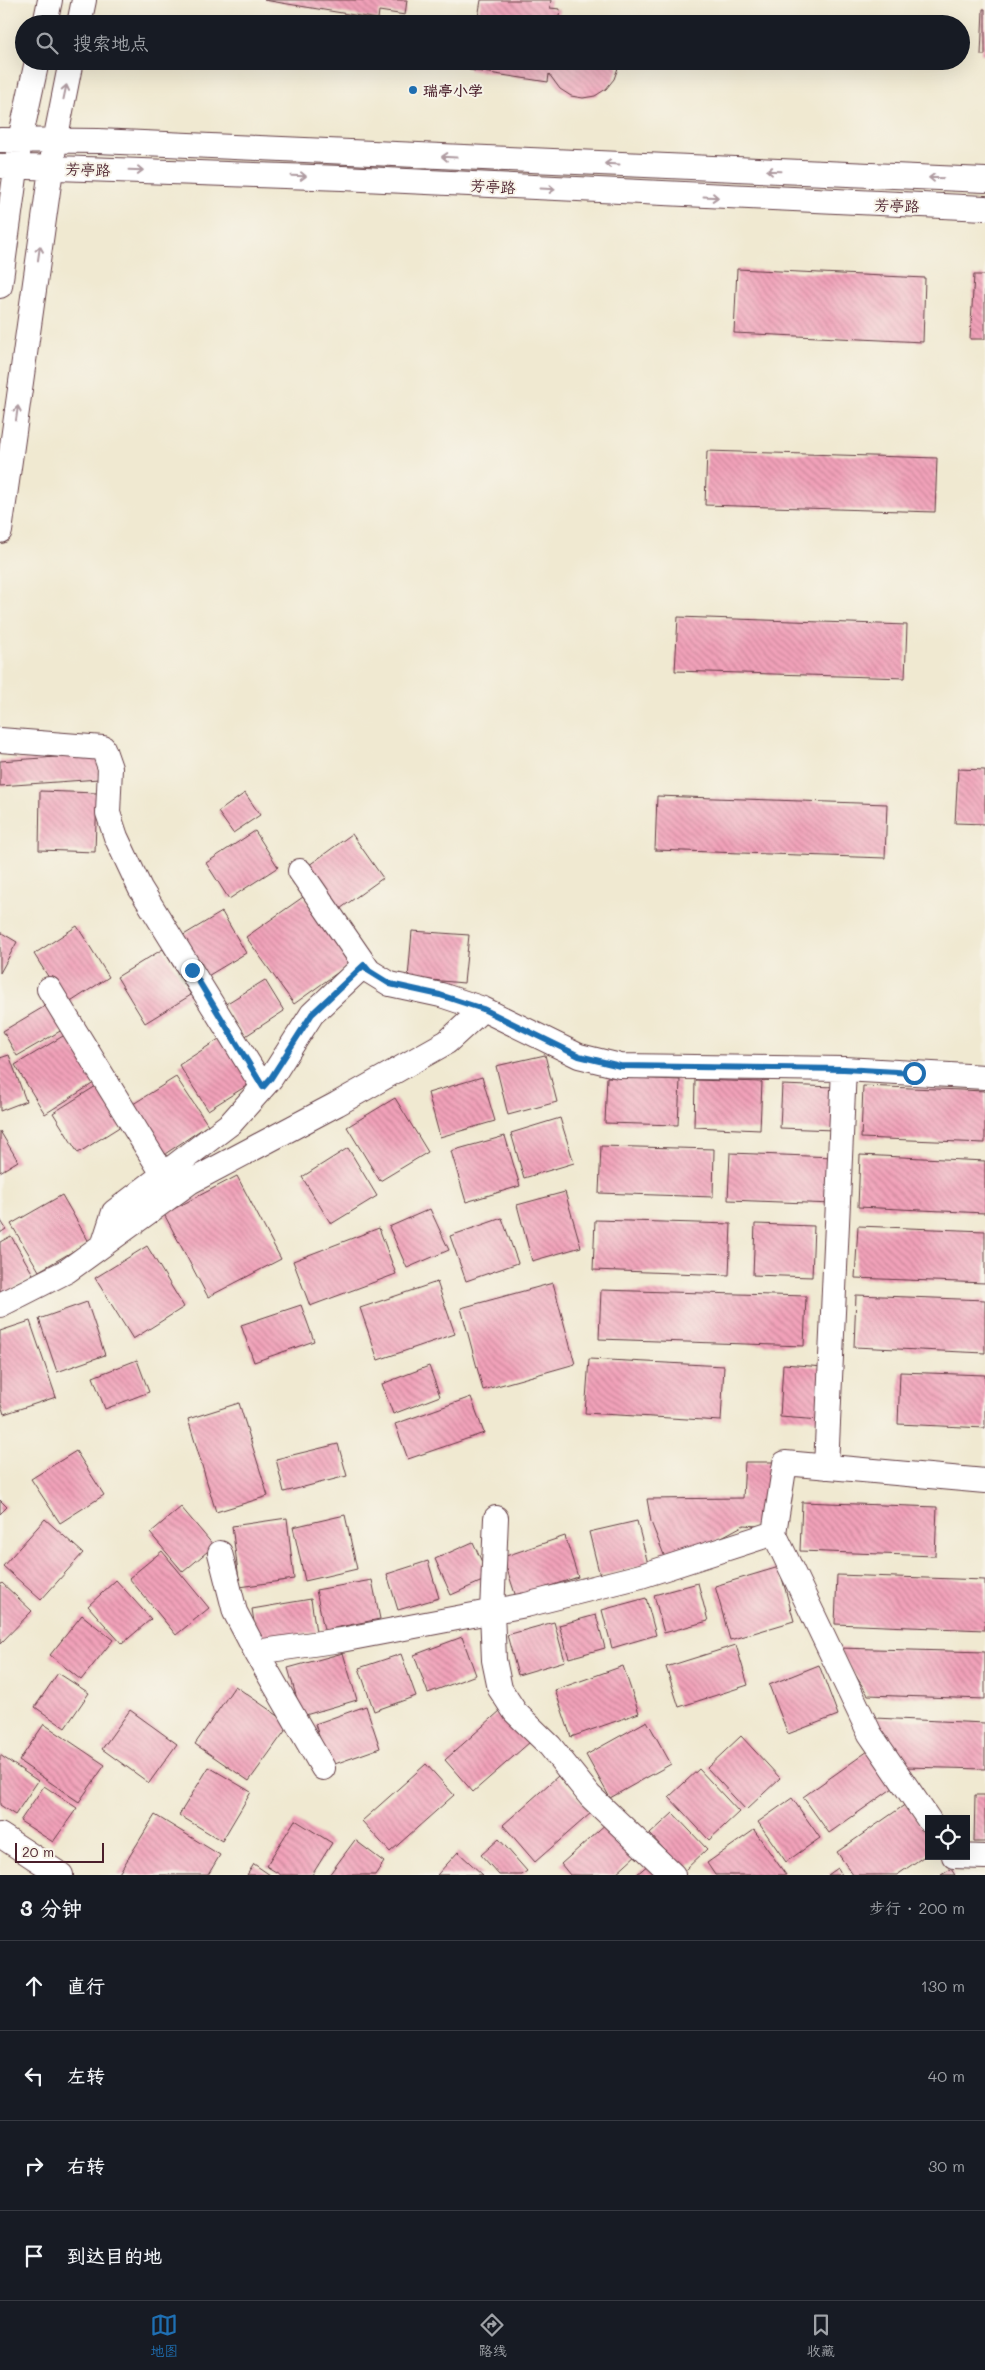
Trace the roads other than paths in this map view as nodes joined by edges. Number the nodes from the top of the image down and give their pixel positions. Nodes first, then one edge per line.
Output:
1 (50, 0) edge
2 (84, 0) edge
3 (47, 15) edge
4 (81, 15) edge
5 (34, 70) edge
6 (69, 70) edge
7 (10, 140) edge
8 (55, 141) junction
9 (8, 166) edge
10 (51, 168) junction
11 (985, 180) edge
12 (985, 208) edge
13 (0, 286) edge
14 (0, 531) edge
15 (0, 740) edge
16 (300, 871) dead end
17 (364, 965) junction
18 (49, 989) dead end
19 (483, 1009) junction
20 (844, 1069) junction
21 (985, 1077) edge
22 (263, 1087) junction
23 (163, 1174) junction
24 (104, 1243) junction
25 (0, 1305) edge
26 (826, 1467) junction
27 (985, 1481) edge
28 (496, 1518) dead end
29 (774, 1533) junction
30 (220, 1553) dead end
31 (492, 1612) junction
32 (256, 1652) junction
33 (322, 1768) dead end
34 (926, 1815) edge
35 (0, 1835) edge
36 (970, 1857) edge
37 (985, 1857) edge
38 (957, 1860) edge
39 (61, 1875) edge
40 (673, 1875) edge
41 (966, 1875) edge

1 - 3 street
2 - 4 street
5 - 7 street
8 -> 6 street
7 - 8 street, 芳亭路
7 - 9 street
8 - 10 street
11 -> 8 street, 芳亭路
9 - 10 street, 芳亭路
9 - 13 street
10 -> 12 street, 芳亭路
14 -> 10 street
15 - 22 street
16 - 17 street
17 - 19 street
17 - 22 street
18 - 23 street
19 - 20 street
19 - 24 street
20 - 21 street
20 - 26 street
22 - 23 street
23 - 24 street
24 - 25 street
26 - 27 street
26 - 29 street
28 - 31 street
29 - 31 street
29 - 34 street
30 - 32 street
31 - 32 street
31 - 40 street
32 - 33 street
35 - 39 street
36 - 37 street
38 - 41 street

